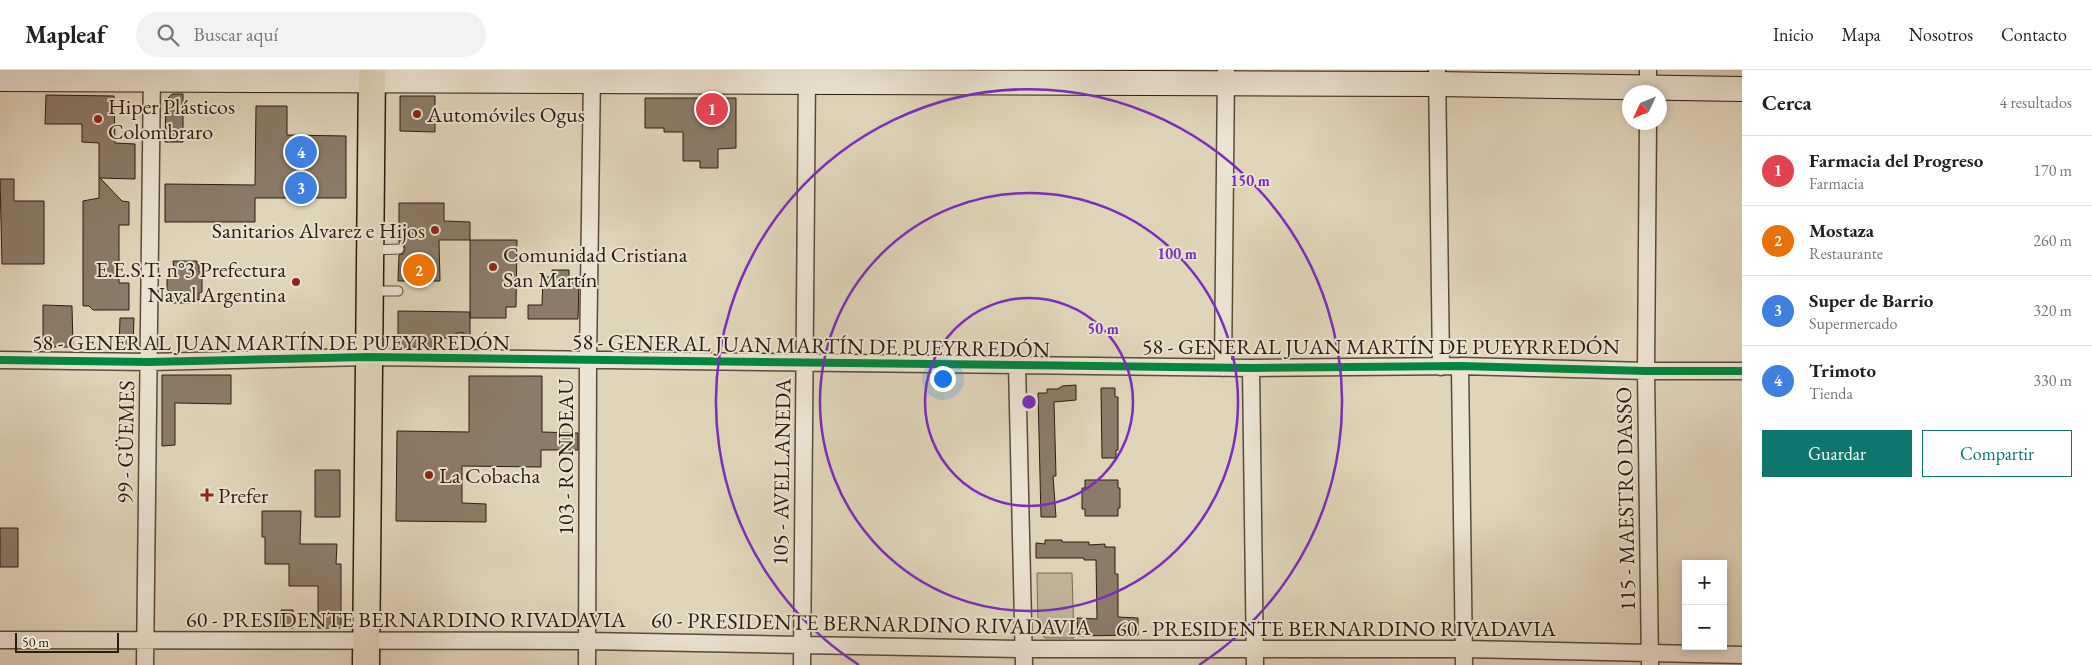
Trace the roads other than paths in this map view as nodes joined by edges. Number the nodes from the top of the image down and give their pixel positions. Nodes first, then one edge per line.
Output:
1 (152, 74) edge
2 (372, 75) edge
3 (592, 75) edge
4 (807, 76) edge
5 (1016, 77) edge
6 (1226, 77) edge
7 (1437, 77) edge
8 (0, 79) edge
9 (1648, 83) edge
10 (1742, 89) edge
11 (1648, 130) edge
12 (399, 249) dead end
13 (370, 250) junction
14 (369, 291) junction
15 (398, 291) dead end
16 (460, 338) dead end
17 (368, 357) junction
18 (459, 358) junction
19 (0, 360) edge
20 (588, 360) junction
21 (149, 362) junction
22 (804, 363) junction
23 (1017, 364) junction
24 (1460, 366) junction
25 (1441, 367) junction
26 (1224, 368) junction
27 (1251, 368) junction
28 (1646, 371) junction
29 (1742, 371) edge
30 (0, 640) edge
31 (145, 641) junction
32 (587, 641) junction
33 (802, 646) junction
34 (366, 652) edge
35 (1742, 655) edge
36 (1024, 657) edge
37 (1255, 657) edge
38 (1464, 657) edge
39 (1650, 659) edge
40 (145, 665) edge
41 (587, 665) edge
42 (802, 665) edge

1 - 2 street
1 - 8 street
1 - 21 street, 99 - GÜEMES
2 - 3 street
2 - 13 main road
3 - 4 street
3 - 20 street, 103 - RONDEAU
4 - 5 street
4 - 22 street, 105 - AVELLANEDA
5 - 6 street
6 - 7 street
6 - 26 street
7 - 9 street
7 - 25 street
9 - 10 street
11 - 28 street, 115 - MAESTRO DASSO
12 - 13 lane
13 - 14 main road
14 - 15 lane
14 - 17 main road
16 - 18 lane
17 - 18 street, 58 - GENERAL JUAN MARTÍN DE PUEYRREDÓN
17 - 21 street, 58 - GENERAL JUAN MARTÍN DE PUEYRREDÓN
17 - 34 main road
18 - 20 street, 58 - GENERAL JUAN MARTÍN DE PUEYRREDÓN
19 - 21 street, 58 - GENERAL JUAN MARTÍN DE PUEYRREDÓN
20 - 22 street, 58 - GENERAL JUAN MARTÍN DE PUEYRREDÓN
20 - 32 street, 103 - RONDEAU
21 - 31 street, 99 - GÜEMES
22 - 23 street, 58 - GENERAL JUAN MARTÍN DE PUEYRREDÓN
22 - 33 street, 105 - AVELLANEDA
23 - 26 street, 58 - GENERAL JUAN MARTÍN DE PUEYRREDÓN
23 - 36 street
24 - 25 street, 58 - GENERAL JUAN MARTÍN DE PUEYRREDÓN
24 - 28 street, 58 - GENERAL JUAN MARTÍN DE PUEYRREDÓN
24 - 38 street
25 - 27 street, 58 - GENERAL JUAN MARTÍN DE PUEYRREDÓN
26 - 27 street, 58 - GENERAL JUAN MARTÍN DE PUEYRREDÓN
27 - 37 street
28 - 29 street, 58 - GENERAL JUAN MARTÍN DE PUEYRREDÓN
28 - 39 street, 115 - MAESTRO DASSO
30 - 31 street, 60 - PRESIDENTE BERNARDINO RIVADAVIA
31 - 34 street, 60 - PRESIDENTE BERNARDINO RIVADAVIA
31 - 40 street, 99 - GÜEMES
32 - 33 street, 60 - PRESIDENTE BERNARDINO RIVADAVIA
32 - 34 street, 60 - PRESIDENTE BERNARDINO RIVADAVIA
32 - 41 street, 103 - RONDEAU
33 - 36 street, 60 - PRESIDENTE BERNARDINO RIVADAVIA
33 - 42 street, 105 - AVELLANEDA
35 - 39 street, 60 - PRESIDENTE BERNARDINO RIVADAVIA
36 - 37 street, 60 - PRESIDENTE BERNARDINO RIVADAVIA
37 - 38 street, 60 - PRESIDENTE BERNARDINO RIVADAVIA
38 - 39 street, 60 - PRESIDENTE BERNARDINO RIVADAVIA

